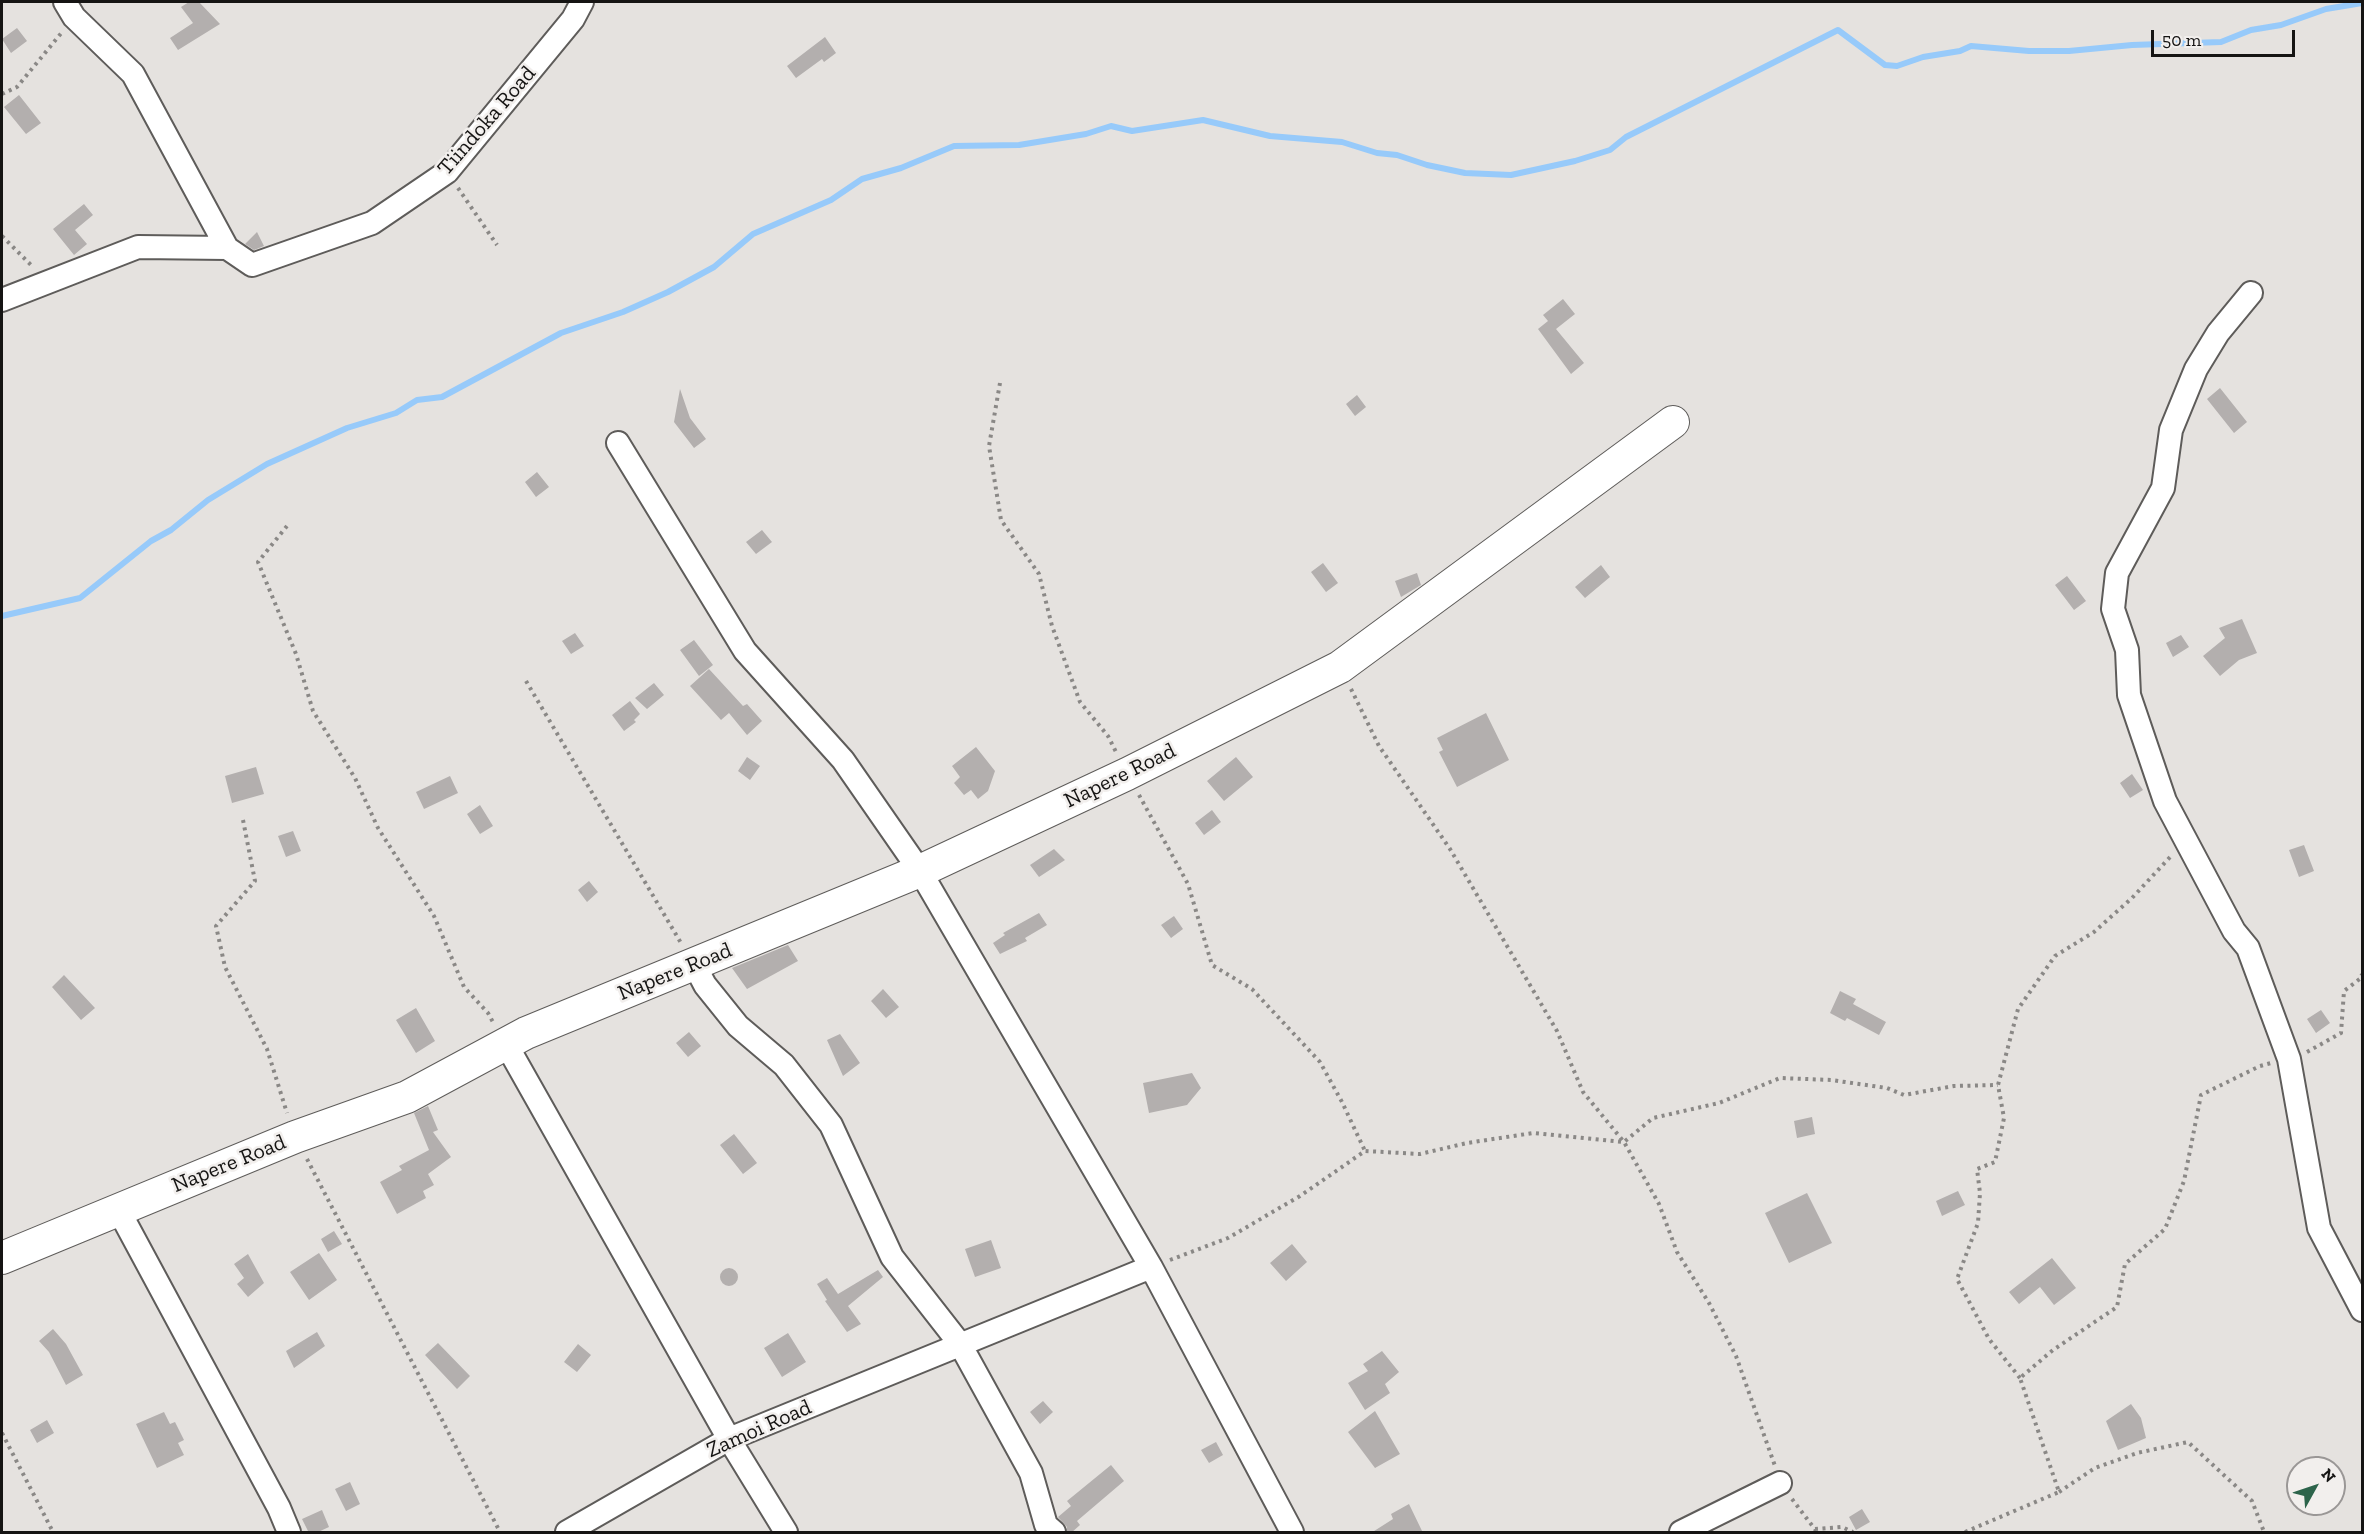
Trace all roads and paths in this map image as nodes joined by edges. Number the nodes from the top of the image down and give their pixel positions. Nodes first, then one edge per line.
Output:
1 (582, 2) edge
2 (70, 9) edge
3 (2, 94) edge
4 (447, 172) junction
5 (2, 236) edge
6 (497, 245) dead end
7 (227, 248) junction
8 (48, 282) junction
9 (2251, 292) dead end
10 (2, 300) edge
11 (1673, 422) dead end
12 (618, 444) dead end
13 (287, 526) dead end
14 (1340, 667) junction
15 (526, 681) dead end
16 (243, 820) dead end
17 (2171, 849) dead end
18 (920, 871) junction
19 (694, 964) junction
20 (2362, 974) edge
21 (506, 1044) junction
22 (2289, 1059) junction
23 (1998, 1085) junction
24 (295, 1137) junction
25 (1624, 1142) junction
26 (118, 1209) junction
27 (2, 1258) edge
28 (1151, 1267) junction
29 (2362, 1310) edge
30 (960, 1344) junction
31 (2020, 1378) junction
32 (2, 1433) edge
33 (729, 1439) junction
34 (1780, 1483) junction
35 (2059, 1492) junction
36 (1816, 1531) edge
37 (53, 1533) edge
38 (289, 1533) edge
39 (500, 1533) edge
40 (567, 1533) edge
41 (786, 1533) edge
42 (1054, 1533) edge
43 (1292, 1533) edge
44 (1681, 1533) edge
45 (1853, 1533) edge
46 (1965, 1533) edge
47 (2264, 1533) edge

1 - 4 street, Tiindoka Road
2 - 3 path
2 - 7 street
4 - 6 path
4 - 7 street, Tiindoka Road
5 - 8 path
7 - 8 street
8 - 10 street
9 - 22 street
11 - 14 street, Napere Road
12 - 18 street
13 - 21 path
14 - 18 street, Napere Road
14 - 25 path
15 - 19 path
16 - 24 path
17 - 23 path
18 - 19 street, Napere Road
18 - 28 street
19 - 21 street, Napere Road
19 - 30 street
20 - 22 path
21 - 24 street, Napere Road
21 - 33 street
22 - 29 street
22 - 31 path
23 - 25 path
23 - 31 path
24 - 26 street, Napere Road
24 - 39 path
25 - 28 path
25 - 34 path
26 - 27 street, Napere Road
26 - 38 street
28 - 30 street, Zamoi Road
28 - 43 street
30 - 33 street, Zamoi Road
30 - 42 street
31 - 35 path
32 - 37 path
33 - 40 street, Zamoi Road
33 - 41 street
34 - 36 path
34 - 44 street
35 - 46 path
35 - 47 path
36 - 45 path

